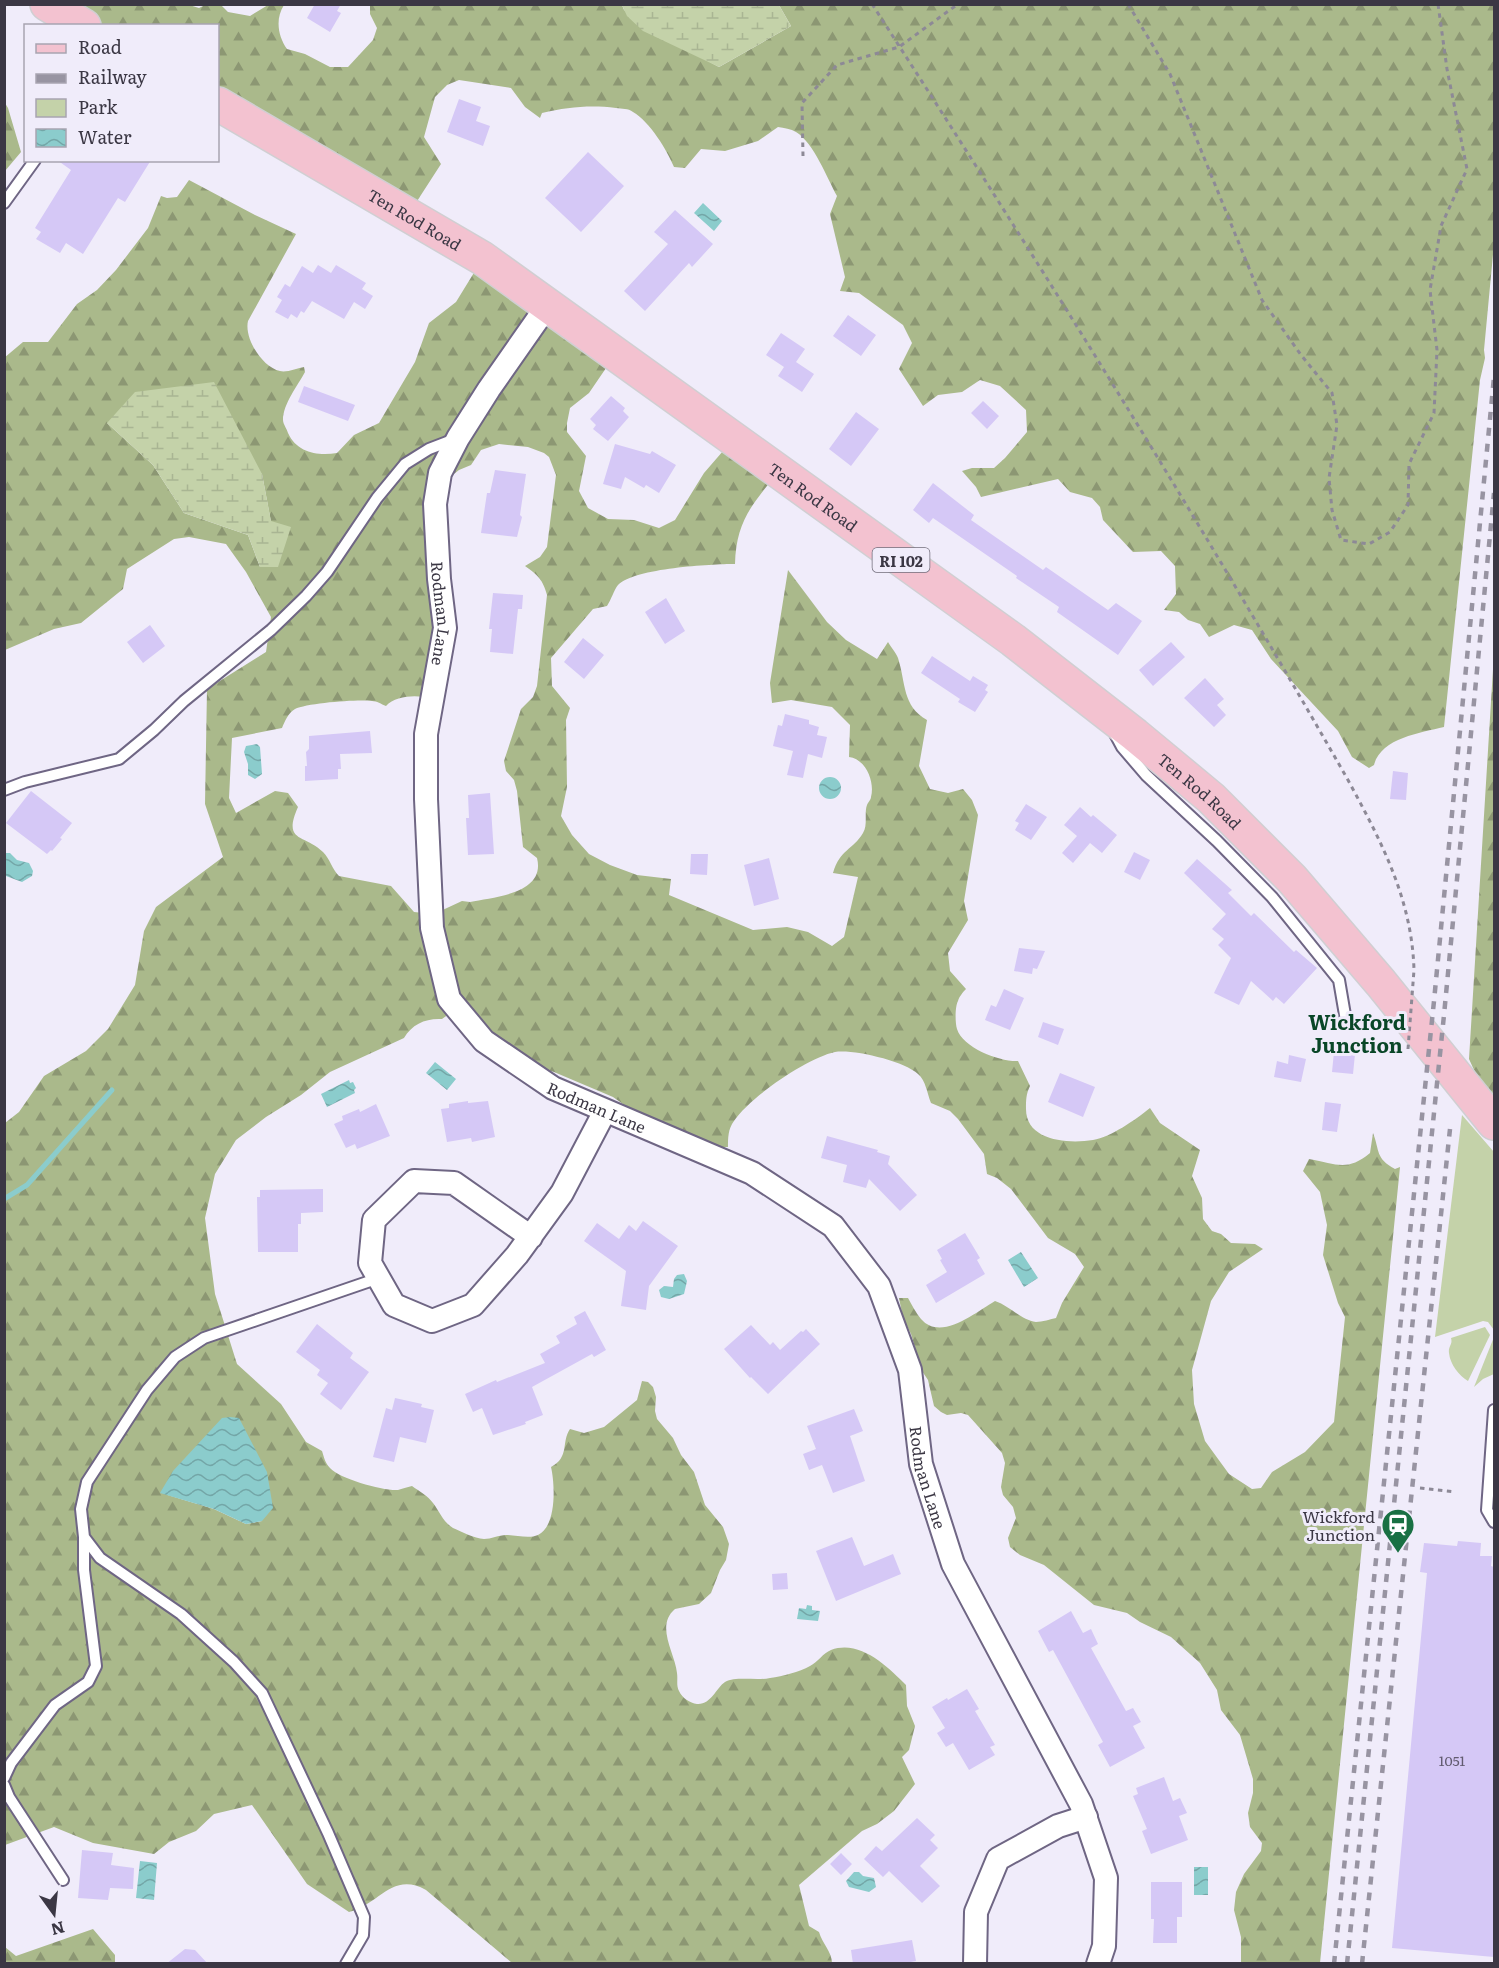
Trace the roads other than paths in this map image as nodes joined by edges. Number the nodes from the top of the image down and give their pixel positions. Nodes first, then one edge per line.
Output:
1 (47, 4) edge
2 (81, 24) edge
3 (221, 111) edge
4 (34, 162) edge
5 (4, 203) edge
6 (547, 306) junction
7 (458, 438) junction
8 (1102, 709) junction
9 (4, 790) edge
10 (1345, 1015) dead end
11 (605, 1111) junction
12 (1494, 1123) edge
13 (531, 1237) junction
14 (379, 1278) junction
15 (1494, 1410) edge
16 (1494, 1522) edge
17 (84, 1537) junction
18 (4, 1778) edge
19 (4, 1785) edge
20 (1086, 1817) junction
21 (63, 1880) dead end
22 (346, 1964) edge
23 (975, 1964) edge
24 (1098, 1964) edge

1 - 2 main road
3 - 6 main road, Ten Rod Road / RI 102
4 - 5 lane
6 - 7 street, Rodman Lane
6 - 8 main road, Ten Rod Road / RI 102
7 - 9 lane
7 - 11 street, Rodman Lane
8 - 10 lane
8 - 12 main road, Ten Rod Road / RI 102
11 - 13 street
11 - 20 street, Rodman Lane
13 - 14 street
13 - 14 street
14 - 17 lane
15 - 16 lane
17 - 18 lane
17 - 22 lane
19 - 21 lane
20 - 23 street
20 - 24 street, Rodman Lane

